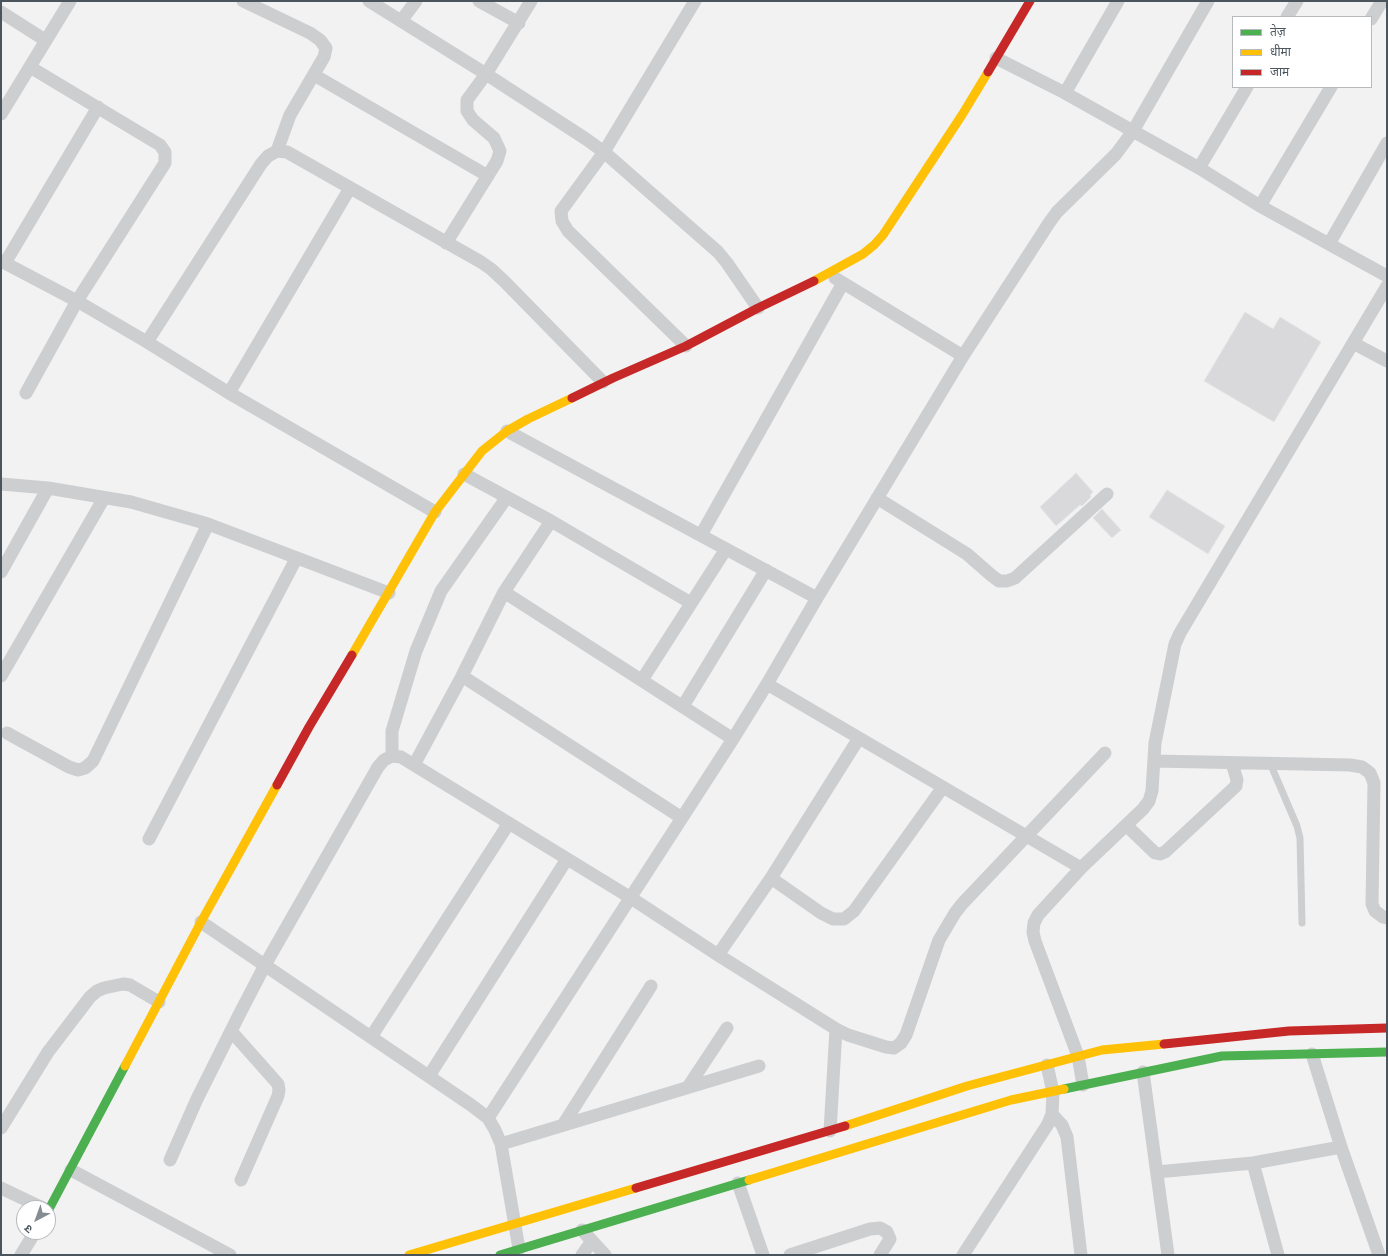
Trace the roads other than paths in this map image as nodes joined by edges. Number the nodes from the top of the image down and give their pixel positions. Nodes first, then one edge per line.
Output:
1 (70, 1) edge
2 (243, 1) edge
3 (368, 1) edge
4 (416, 1) edge
5 (480, 1) edge
6 (532, 1) edge
7 (695, 1) edge
8 (1030, 1) edge
9 (1118, 1) edge
10 (1208, 1) edge
11 (1296, 1) edge
12 (1382, 1) edge
13 (1, 12) edge
14 (1288, 16) edge
15 (1372, 17) edge
16 (401, 22) junction
17 (519, 23) junction
18 (46, 40) junction
19 (996, 58) junction
20 (30, 67) junction
21 (314, 74) junction
22 (486, 74) junction
23 (1246, 88) edge
24 (1329, 88) edge
25 (1065, 93) junction
26 (98, 107) junction
27 (1, 114) edge
28 (1133, 131) junction
29 (1387, 143) edge
30 (277, 151) junction
31 (604, 152) junction
32 (1199, 168) junction
33 (488, 176) junction
34 (350, 188) junction
35 (1260, 206) junction
36 (446, 243) junction
37 (1328, 244) junction
38 (3, 262) edge
39 (828, 274) junction
40 (1387, 276) edge
41 (843, 283) junction
42 (1387, 286) edge
43 (77, 301) junction
44 (758, 308) junction
45 (147, 342) junction
46 (1352, 343) junction
47 (686, 346) junction
48 (963, 356) junction
49 (1387, 361) edge
50 (604, 382) junction
51 (26, 393) dead end
52 (229, 393) junction
53 (507, 431) junction
54 (464, 474) junction
55 (1, 484) edge
56 (48, 488) junction
57 (1107, 494) dead end
58 (507, 497) junction
59 (104, 498) junction
60 (877, 498) junction
61 (435, 512) junction
62 (551, 521) junction
63 (208, 524) junction
64 (701, 535) junction
65 (726, 549) junction
66 (296, 559) junction
67 (766, 570) junction
68 (1, 572) edge
69 (504, 592) junction
70 (389, 593) junction
71 (817, 598) junction
72 (691, 603) junction
73 (1, 676) edge
74 (462, 676) junction
75 (642, 680) junction
76 (767, 684) junction
77 (683, 706) junction
78 (7, 732) dead end
79 (859, 738) junction
80 (733, 739) junction
81 (1105, 754) dead end
82 (392, 756) junction
83 (1154, 761) junction
84 (1232, 763) junction
85 (1270, 763) junction
86 (414, 765) junction
87 (943, 787) junction
88 (682, 818) junction
89 (509, 823) junction
90 (1126, 825) junction
91 (1026, 836) junction
92 (149, 839) dead end
93 (567, 858) junction
94 (1081, 868) junction
95 (771, 878) junction
96 (632, 898) junction
97 (1387, 918) edge
98 (201, 922) junction
99 (1302, 923) dead end
100 (718, 955) junction
101 (265, 966) junction
102 (651, 986) dead end
103 (159, 1002) junction
104 (727, 1028) dead end
105 (1387, 1028) edge
106 (836, 1029) junction
107 (231, 1030) junction
108 (372, 1037) junction
109 (1311, 1043) junction
110 (1387, 1052) edge
111 (1078, 1056) junction
112 (1047, 1065) junction
113 (759, 1066) dead end
114 (1143, 1072) junction
115 (429, 1076) junction
116 (1083, 1085) junction
117 (688, 1087) junction
118 (1053, 1092) junction
119 (1052, 1114) junction
120 (488, 1118) junction
121 (563, 1125) junction
122 (1, 1128) edge
123 (830, 1131) junction
124 (501, 1144) junction
125 (1341, 1147) junction
126 (170, 1160) dead end
127 (1252, 1163) junction
128 (72, 1170) junction
129 (1157, 1172) junction
130 (241, 1180) dead end
131 (738, 1183) junction
132 (1, 1188) edge
133 (26, 1200) edge
134 (54, 1200) edge
135 (515, 1223) junction
136 (582, 1230) junction
137 (30, 1240) edge
138 (592, 1241) junction
139 (519, 1249) junction
140 (21, 1255) edge
141 (230, 1255) edge
142 (409, 1255) edge
143 (500, 1255) edge
144 (582, 1255) edge
145 (605, 1255) edge
146 (763, 1255) edge
147 (790, 1255) edge
148 (880, 1255) edge
149 (963, 1255) edge
150 (1081, 1255) edge
151 (1168, 1255) edge
152 (1278, 1255) edge
153 (1379, 1255) edge

1 - 18 street
2 - 21 street
3 - 16 street
4 - 16 street
5 - 17 street
6 - 17 street
7 - 31 street
8 - 19 main road
9 - 25 street
10 - 28 street
11 - 14 street
12 - 15 street
13 - 18 street
16 - 22 street
17 - 22 street
18 - 20 street
19 - 25 street
19 - 39 main road
20 - 26 street
20 - 27 street
21 - 30 street
21 - 33 street
22 - 31 street
22 - 33 street
23 - 32 street
24 - 35 street
25 - 28 street
26 - 38 street
26 - 43 street
28 - 32 street
28 - 48 street
29 - 37 street
30 - 34 street
30 - 45 street
31 - 44 street
31 - 47 street
32 - 35 street
33 - 36 street
34 - 36 street
34 - 52 street
35 - 37 street
36 - 50 street
37 - 40 street
38 - 43 street
39 - 41 street
39 - 44 main road
41 - 48 street
41 - 64 street
42 - 46 street
43 - 45 street
43 - 51 street
44 - 47 main road
45 - 52 street
46 - 49 street
46 - 83 street
47 - 50 main road
48 - 60 street
50 - 53 main road
52 - 61 street
53 - 54 main road
53 - 64 street
54 - 58 street
54 - 61 main road
55 - 56 street
56 - 59 street
56 - 68 street
57 - 60 street
58 - 62 street
58 - 82 street
59 - 63 street
59 - 73 street
60 - 71 street
61 - 70 main road
62 - 69 street
62 - 72 street
63 - 66 street
63 - 78 street
64 - 65 street
65 - 67 street
65 - 72 street
66 - 70 street
66 - 92 street
67 - 71 street
67 - 77 street
69 - 74 street
69 - 75 street
70 - 98 main road
71 - 76 street
72 - 75 street
74 - 86 street
74 - 88 street
75 - 77 street
76 - 79 street
76 - 80 street
77 - 80 street
79 - 87 street
79 - 95 street
80 - 88 street
81 - 91 street
82 - 86 street
82 - 101 street
83 - 84 street
83 - 90 street
84 - 85 street
84 - 90 street
85 - 97 street
85 - 99 lane
86 - 89 street
87 - 91 street
87 - 95 street
88 - 96 street
89 - 93 street
89 - 108 street
90 - 94 street
91 - 94 street
91 - 106 street
93 - 96 street
93 - 115 street
94 - 111 street
95 - 100 street
96 - 100 street
96 - 120 street
98 - 101 street
98 - 103 main road
100 - 106 street
101 - 107 street
101 - 108 street
102 - 121 street
103 - 122 street
103 - 128 main road
104 - 117 street
105 - 109 main road
106 - 123 street
107 - 126 street
107 - 130 street
108 - 115 street
109 - 110 main road
109 - 111 main road
109 - 114 main road
109 - 125 street
111 - 112 main road
111 - 116 street
112 - 118 street
112 - 123 main road
113 - 117 street
114 - 116 main road
114 - 129 street
115 - 120 street
116 - 118 main road
117 - 121 street
118 - 119 street
118 - 131 main road
119 - 149 street
119 - 150 street
120 - 124 street
121 - 124 street
123 - 135 main road
124 - 135 street
125 - 127 street
125 - 153 street
127 - 129 street
127 - 152 street
128 - 134 main road
128 - 141 street
129 - 151 street
131 - 136 main road
131 - 146 street
132 - 133 street
135 - 139 street
135 - 142 main road
136 - 138 street
136 - 139 main road
137 - 140 street
138 - 144 street
138 - 145 street
139 - 143 main road
147 - 148 street

